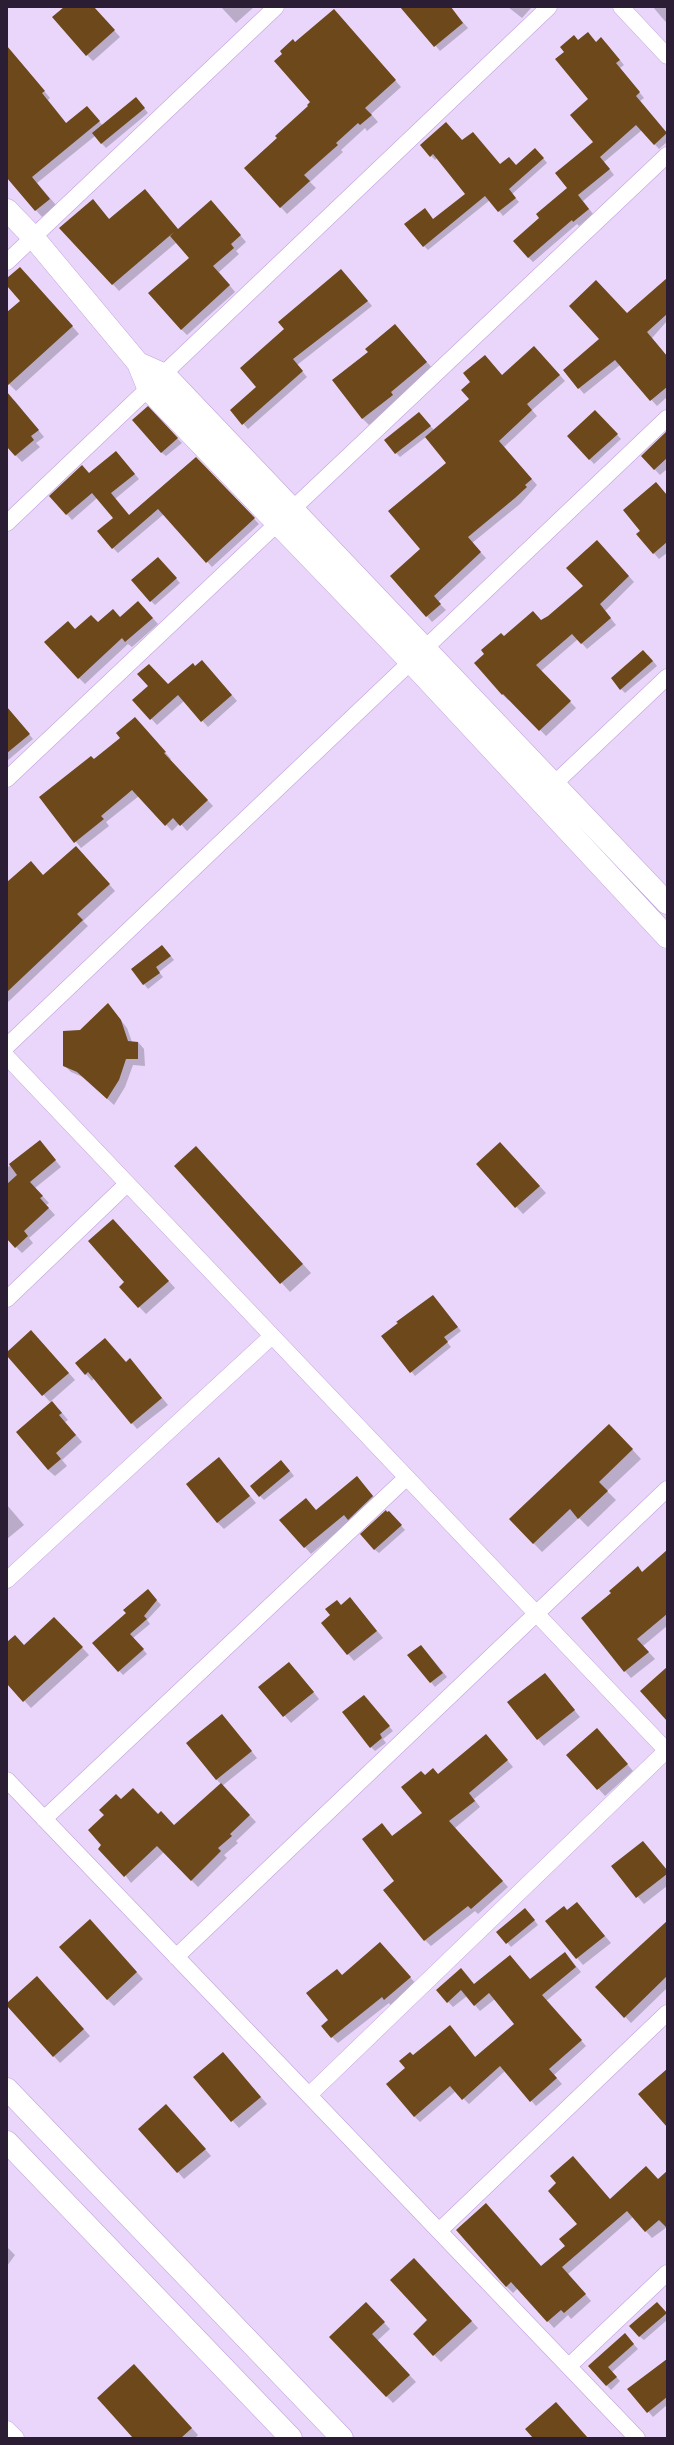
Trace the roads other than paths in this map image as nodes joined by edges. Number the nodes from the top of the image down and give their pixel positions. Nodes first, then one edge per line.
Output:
1 (276, 7) edge
2 (549, 7) edge
3 (621, 7) edge
4 (667, 56) edge
5 (667, 155) edge
6 (7, 210) edge
7 (33, 237) junction
8 (7, 262) edge
9 (138, 363) junction
10 (164, 375) junction
11 (149, 390) junction
12 (667, 418) edge
13 (286, 517) junction
14 (7, 523) edge
15 (418, 655) junction
16 (667, 676) edge
17 (7, 779) edge
18 (554, 784) junction
19 (667, 903) edge
20 (667, 937) edge
21 (7, 1046) edge
22 (7, 1057) edge
23 (127, 1184) junction
24 (7, 1299) edge
25 (272, 1336) junction
26 (406, 1478) junction
27 (667, 1489) edge
28 (7, 1580) edge
29 (537, 1615) junction
30 (667, 1750) edge
31 (7, 1780) edge
32 (44, 1819) junction
33 (176, 1957) junction
34 (667, 2013) edge
35 (7, 2089) edge
36 (309, 2095) junction
37 (7, 2142) edge
38 (439, 2231) junction
39 (667, 2272) edge
40 (569, 2366) junction
41 (7, 2429) edge
42 (16, 2438) edge
43 (291, 2438) edge
44 (342, 2438) edge
45 (637, 2438) edge

1 - 7 street
2 - 10 street
3 - 4 street
5 - 13 street
6 - 7 main road
7 - 8 street
7 - 9 main road
9 - 10 main road
9 - 11 main road
10 - 11 street
10 - 13 main road
11 - 13 main road
11 - 14 street
12 - 15 street
13 - 15 main road
13 - 17 street
15 - 18 main road
15 - 20 main road
15 - 21 street
16 - 18 street
18 - 19 main road
22 - 23 street
23 - 24 street
23 - 25 street
25 - 26 street
25 - 28 street
26 - 29 street
26 - 32 street
27 - 29 street
29 - 30 street
29 - 33 street
30 - 36 street
31 - 32 street
32 - 33 street
33 - 36 street
34 - 38 street
35 - 44 main road
36 - 38 street
37 - 43 main road
38 - 40 street
39 - 40 street
40 - 45 street
41 - 42 street

